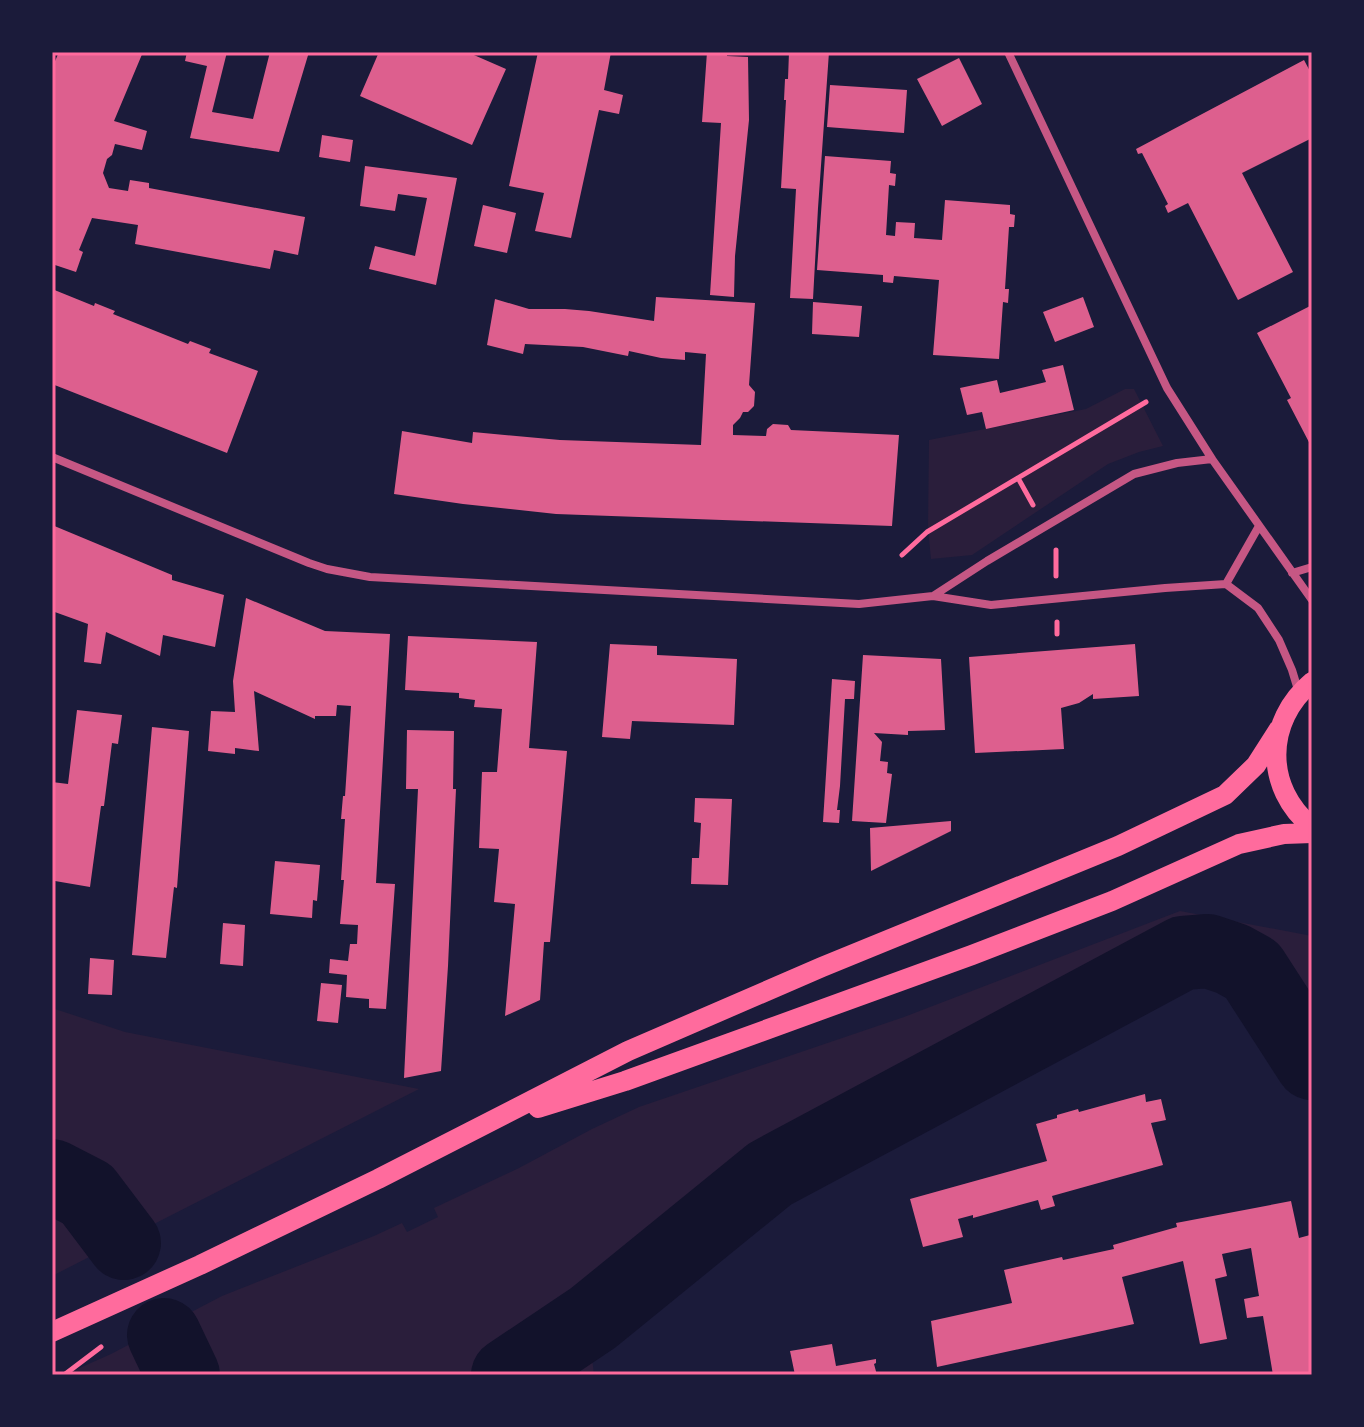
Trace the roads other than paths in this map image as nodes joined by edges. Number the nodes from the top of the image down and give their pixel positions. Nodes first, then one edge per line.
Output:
1 (1008, 52) edge
2 (52, 457) edge
3 (1212, 459) junction
4 (1259, 526) junction
5 (1312, 567) edge
6 (1292, 573) junction
7 (1226, 584) junction
8 (933, 596) junction
9 (1312, 600) edge
10 (1306, 687) edge
11 (1279, 729) junction
12 (1312, 830) edge
13 (492, 1122) junction
14 (52, 1332) edge

1 - 3 street
2 - 8 street
3 - 4 street
3 - 8 street
4 - 6 street
4 - 7 street
5 - 6 street
6 - 9 street
7 - 8 street
7 - 10 street
10 - 11 main road
11 - 12 main road
11 - 13 main road
12 - 13 main road
13 - 14 main road

